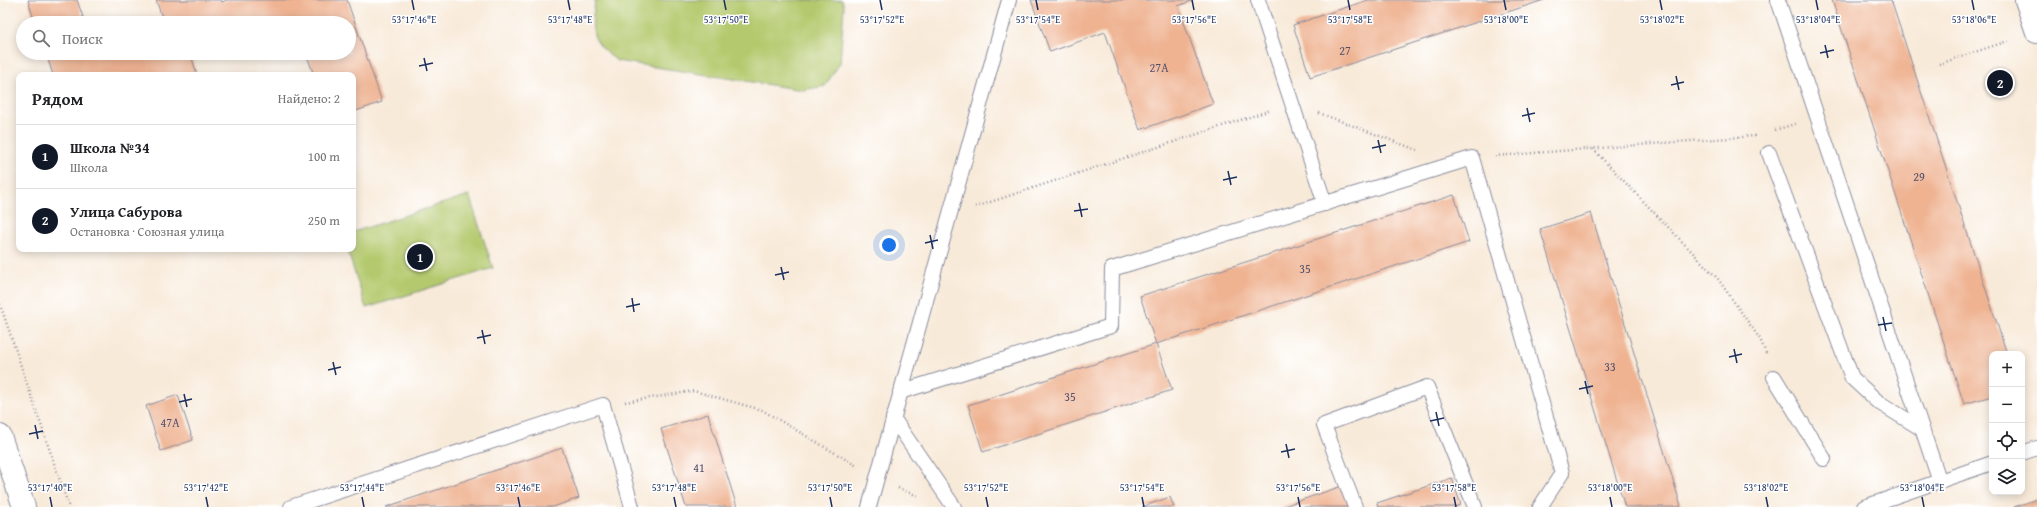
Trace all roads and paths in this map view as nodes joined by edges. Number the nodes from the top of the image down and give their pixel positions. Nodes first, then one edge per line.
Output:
1 (1010, 0) edge
2 (1258, 0) edge
3 (1778, 0) edge
4 (2026, 0) edge
5 (2037, 32) edge
6 (1939, 64) dead end
7 (1292, 103) junction
8 (1818, 118) junction
9 (1770, 132) dead end
10 (1756, 135) dead end
11 (1592, 148) junction
12 (1769, 153) dead end
13 (1472, 158) junction
14 (1453, 164) junction
15 (1325, 204) junction
16 (949, 216) junction
17 (0, 304) edge
18 (1774, 377) joint
19 (900, 392) junction
20 (603, 405) junction
21 (893, 418) junction
22 (1922, 429) junction
23 (0, 436) edge
24 (2037, 448) edge
25 (2025, 452) edge
26 (1824, 459) dead end
27 (1989, 465) edge
28 (877, 479) junction
29 (1940, 482) junction
30 (920, 498) dead end
31 (24, 507) edge
32 (68, 507) edge
33 (291, 507) edge
34 (632, 507) edge
35 (869, 507) edge
36 (954, 507) edge
37 (1355, 507) edge
38 (1475, 507) edge
39 (1540, 507) edge
40 (1864, 507) edge

1 - 16 lane
2 - 7 lane
3 - 8 lane
4 - 5 street
5 - 6 path
7 - 14 path
7 - 15 lane
7 - 16 path
8 - 9 path
8 - 22 lane
10 - 11 path
11 - 13 path
11 - 18 path
12 - 22 lane
13 - 14 lane
13 - 39 lane
14 - 15 lane
15 - 19 lane
16 - 19 lane
17 - 32 path
18 - 26 lane
19 - 21 lane
20 - 28 path
20 - 33 lane
20 - 34 lane
21 - 28 lane
21 - 36 lane
22 - 29 lane
23 - 31 street
24 - 25 lane
27 - 29 lane
28 - 30 path
28 - 35 lane
29 - 40 lane
37 - 38 lane

